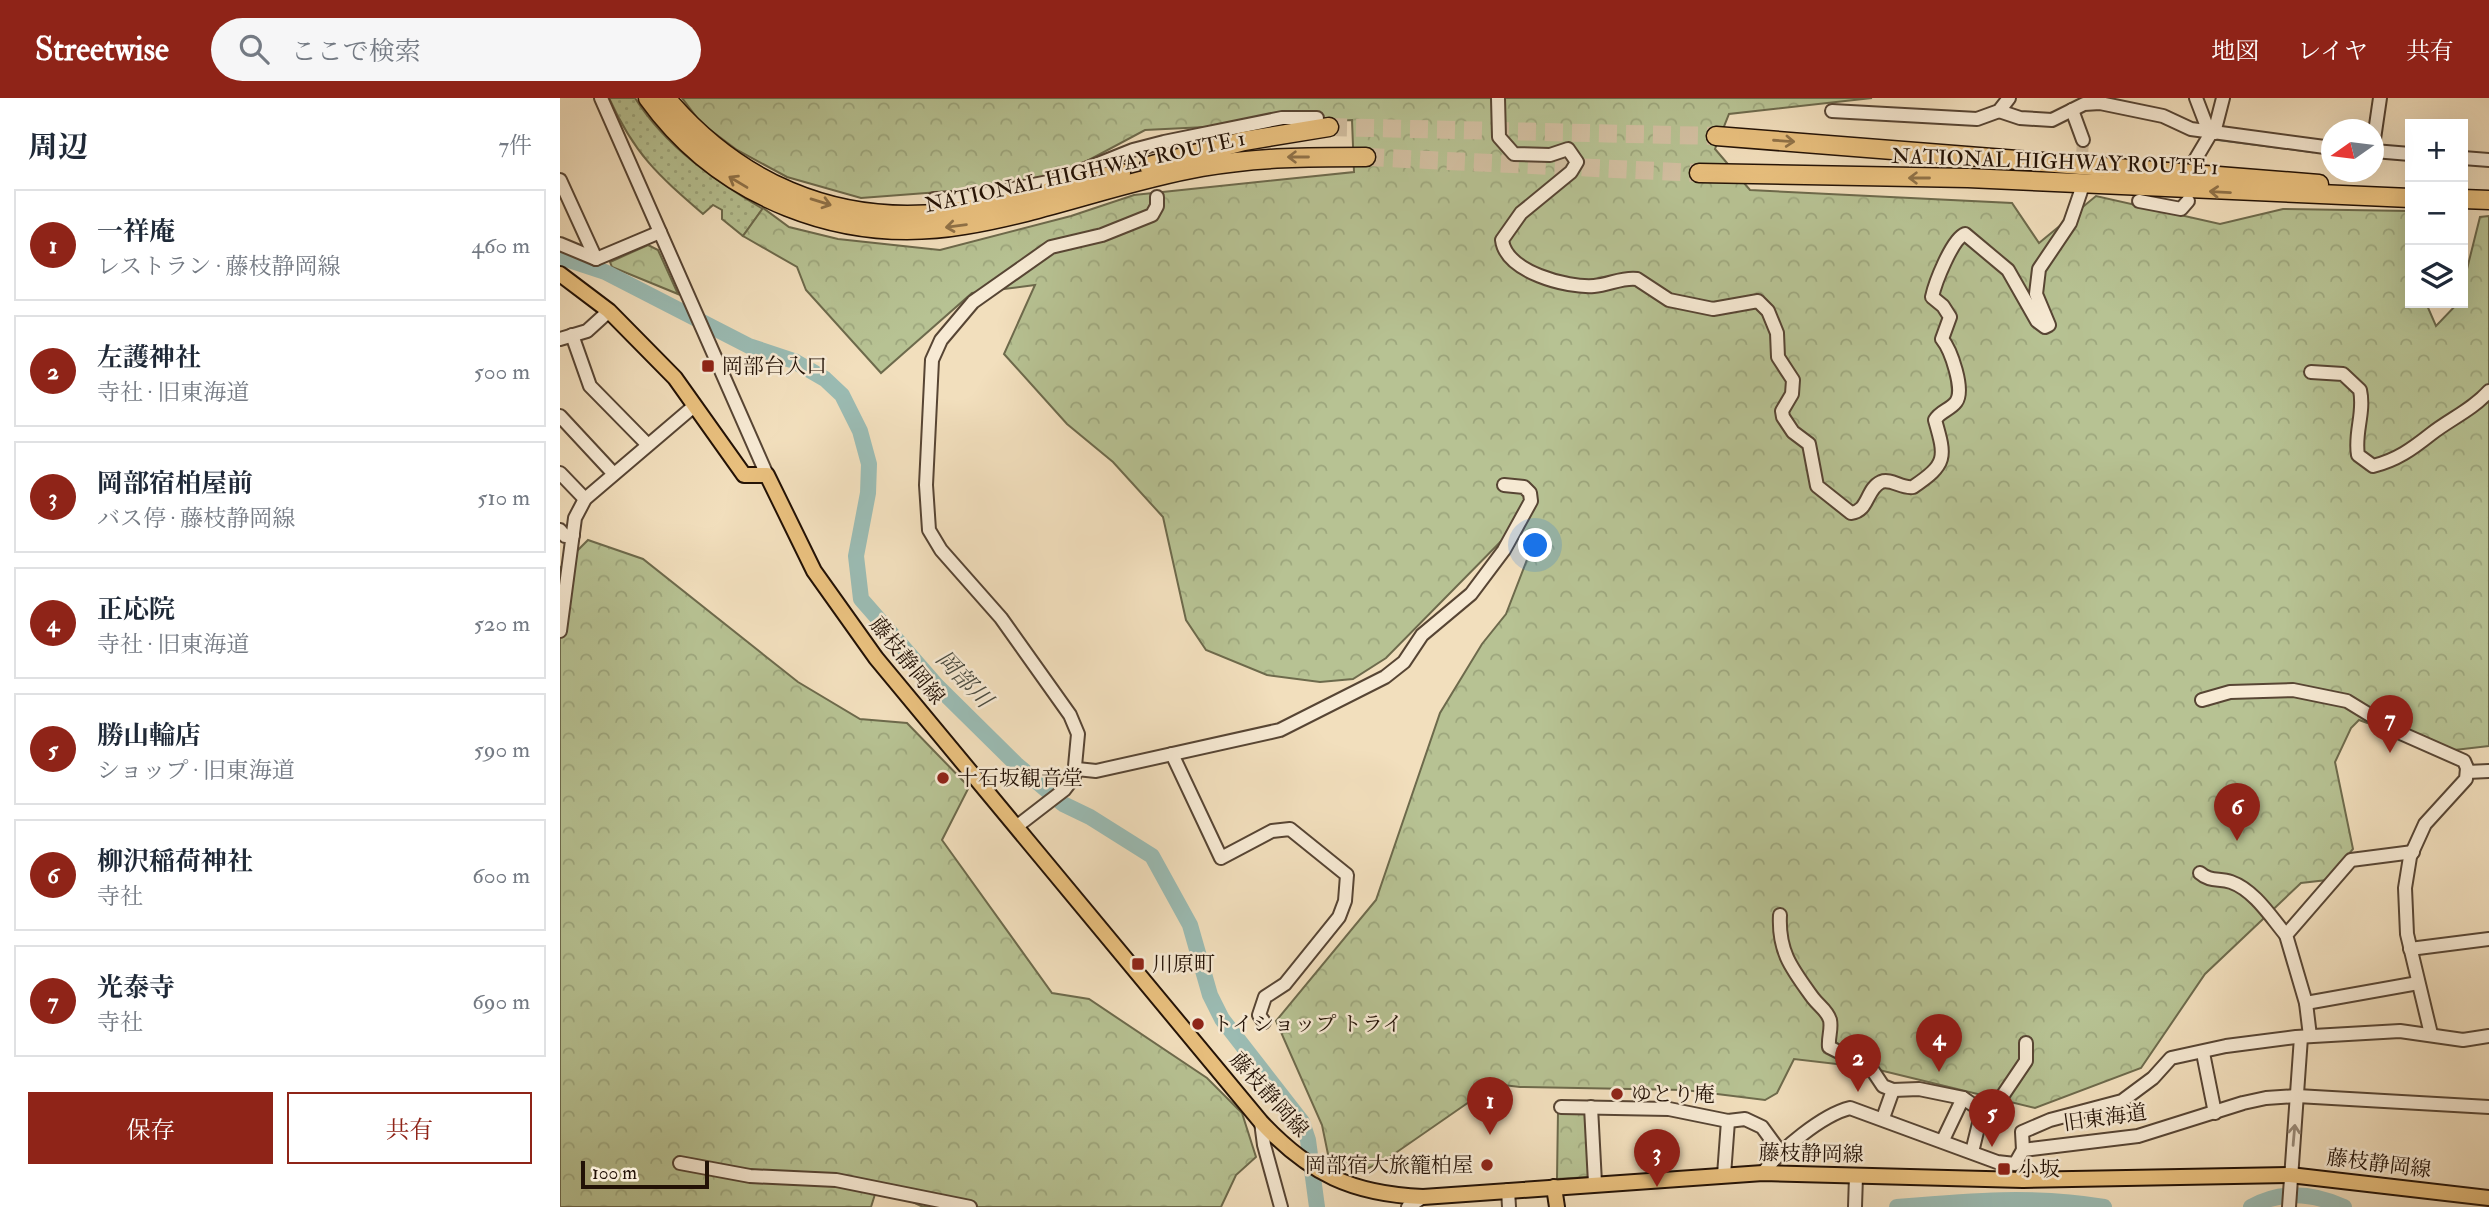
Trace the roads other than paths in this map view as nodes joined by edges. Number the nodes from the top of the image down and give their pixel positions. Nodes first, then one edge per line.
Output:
1 (601, 98) edge
2 (648, 98) edge
3 (666, 98) edge
4 (1498, 98) edge
5 (2009, 98) edge
6 (2196, 98) edge
7 (2223, 98) edge
8 (2380, 98) edge
9 (2072, 110) junction
10 (1832, 111) dead end
11 (1999, 111) junction
12 (2377, 119) edge
13 (1323, 122) joint
14 (2211, 132) junction
15 (1716, 136) tunnel mouth
16 (2083, 140) tunnel mouth
17 (2321, 147) edge
18 (2384, 152) edge
19 (2405, 154) edge
20 (1366, 157) tunnel mouth
21 (2468, 158) edge
22 (2195, 160) dead end
23 (2489, 160) edge
24 (1699, 173) tunnel mouth
25 (560, 180) edge
26 (2405, 187) edge
27 (2468, 188) edge
28 (2489, 188) edge
29 (2081, 191) dead end
30 (1157, 197) dead end
31 (2405, 198) edge
32 (934, 199) dead end
33 (2468, 199) edge
34 (2489, 200) edge
35 (2139, 201) dead end
36 (2188, 201) dead end
37 (660, 232) junction
38 (560, 244) edge
39 (596, 259) junction
40 (562, 275) edge
41 (609, 311) junction
42 (566, 337) edge
43 (2311, 372) dead end
44 (2489, 391) edge
45 (693, 407) junction
46 (560, 416) edge
47 (647, 444) junction
48 (560, 473) edge
49 (613, 473) junction
50 (767, 475) junction
51 (1504, 485) dead end
52 (585, 499) junction
53 (560, 530) edge
54 (573, 535) junction
55 (560, 631) edge
56 (2202, 700) dead end
57 (1172, 754) junction
58 (1077, 769) junction
59 (2489, 771) edge
60 (2467, 772) junction
61 (1016, 827) junction
62 (2413, 852) junction
63 (2200, 873) dead end
64 (1780, 915) dead end
65 (2286, 935) junction
66 (2489, 939) edge
67 (2410, 949) junction
68 (2418, 983) junction
69 (2306, 1003) junction
70 (1264, 1022) dead end
71 (2431, 1034) junction
72 (2489, 1036) edge
73 (2306, 1037) junction
74 (2025, 1043) dead end
75 (2203, 1053) junction
76 (1893, 1090) junction
77 (2297, 1096) junction
78 (1963, 1098) junction
79 (1561, 1107) dead end
80 (1591, 1107) junction
81 (2489, 1107) edge
82 (1982, 1111) junction
83 (2215, 1113) junction
84 (1883, 1118) junction
85 (1728, 1121) junction
86 (1261, 1122) junction
87 (1943, 1140) junction
88 (2023, 1150) junction
89 (1972, 1152) junction
90 (1781, 1153) junction
91 (680, 1163) dead end
92 (2015, 1164) junction
93 (1763, 1173) junction
94 (1724, 1175) junction
95 (1856, 1176) junction
96 (2023, 1180) junction
97 (2290, 1180) junction
98 (1595, 1183) junction
99 (1554, 1187) junction
100 (1508, 1190) junction
101 (1423, 1197) junction
102 (2489, 1198) edge
103 (1855, 1203) edge
104 (970, 1207) edge
105 (1281, 1207) edge
106 (1408, 1207) edge
107 (1509, 1207) edge
108 (1557, 1207) edge
109 (2290, 1207) edge

1 - 37 street
20 -> 2 highway, NATIONAL HIGHWAY ROUTE 1
3 -> 13 highway, NATIONAL HIGHWAY ROUTE 1
4 - 29 street
5 - 11 street
6 - 14 street
7 - 14 street
8 - 12 street
9 - 11 street
9 - 14 street
9 - 16 street
10 - 11 street
13 - 32 street
14 - 17 street
14 - 22 street
15 -> 26 highway, NATIONAL HIGHWAY ROUTE 1
18 - 19 street
21 - 23 street
31 -> 24 highway, NATIONAL HIGHWAY ROUTE 1
25 - 39 street
27 - 28 highway
30 - 58 street
33 - 34 highway
35 - 36 street
37 - 39 street
37 - 50 street
38 - 39 street
40 - 41 main road
41 - 42 street
41 - 45 main road
42 - 47 street
43 - 44 street
45 - 47 street
45 - 50 main road
46 - 49 street
47 - 49 street
48 - 52 street
49 - 52 street
50 - 61 main road, 藤枝静岡線
51 - 57 street
52 - 54 street
53 - 54 street
54 - 55 street
56 - 60 street
57 - 58 street
57 - 70 street
58 - 61 street
59 - 60 street
60 - 62 street
61 - 86 main road, 藤枝静岡線
62 - 65 street
62 - 67 street
63 - 65 street
64 - 76 street
65 - 69 street
66 - 67 street
67 - 68 street
68 - 69 street
68 - 71 street
69 - 73 street
71 - 72 street
71 - 73 street
73 - 75 street
73 - 77 street
74 - 82 street
75 - 83 street
75 - 88 street
76 - 78 street
76 - 84 street
77 - 81 street, 旧東海道
77 - 83 street, 旧東海道
97 -> 77 street
78 - 82 street
78 - 87 street
79 - 80 street
80 - 85 street
80 - 98 street
82 - 89 street
83 - 88 street, 旧東海道
84 - 87 street
84 - 90 street
85 - 90 street
85 - 94 street
86 - 101 main road, 藤枝静岡線
86 - 105 street
87 - 89 street
88 - 92 street
89 - 92 street
90 - 93 street
91 - 104 street
92 - 96 street
93 - 94 main road, 藤枝静岡線
93 - 95 main road, 藤枝静岡線
94 - 98 main road, 藤枝静岡線
95 - 96 main road, 藤枝静岡線
95 - 103 street
96 - 97 main road, 藤枝静岡線
97 - 102 main road, 藤枝静岡線
97 - 109 street
98 - 99 main road, 藤枝静岡線
99 - 100 main road, 藤枝静岡線
99 - 108 main road
100 - 101 main road, 藤枝静岡線
100 - 107 street
101 - 106 street

